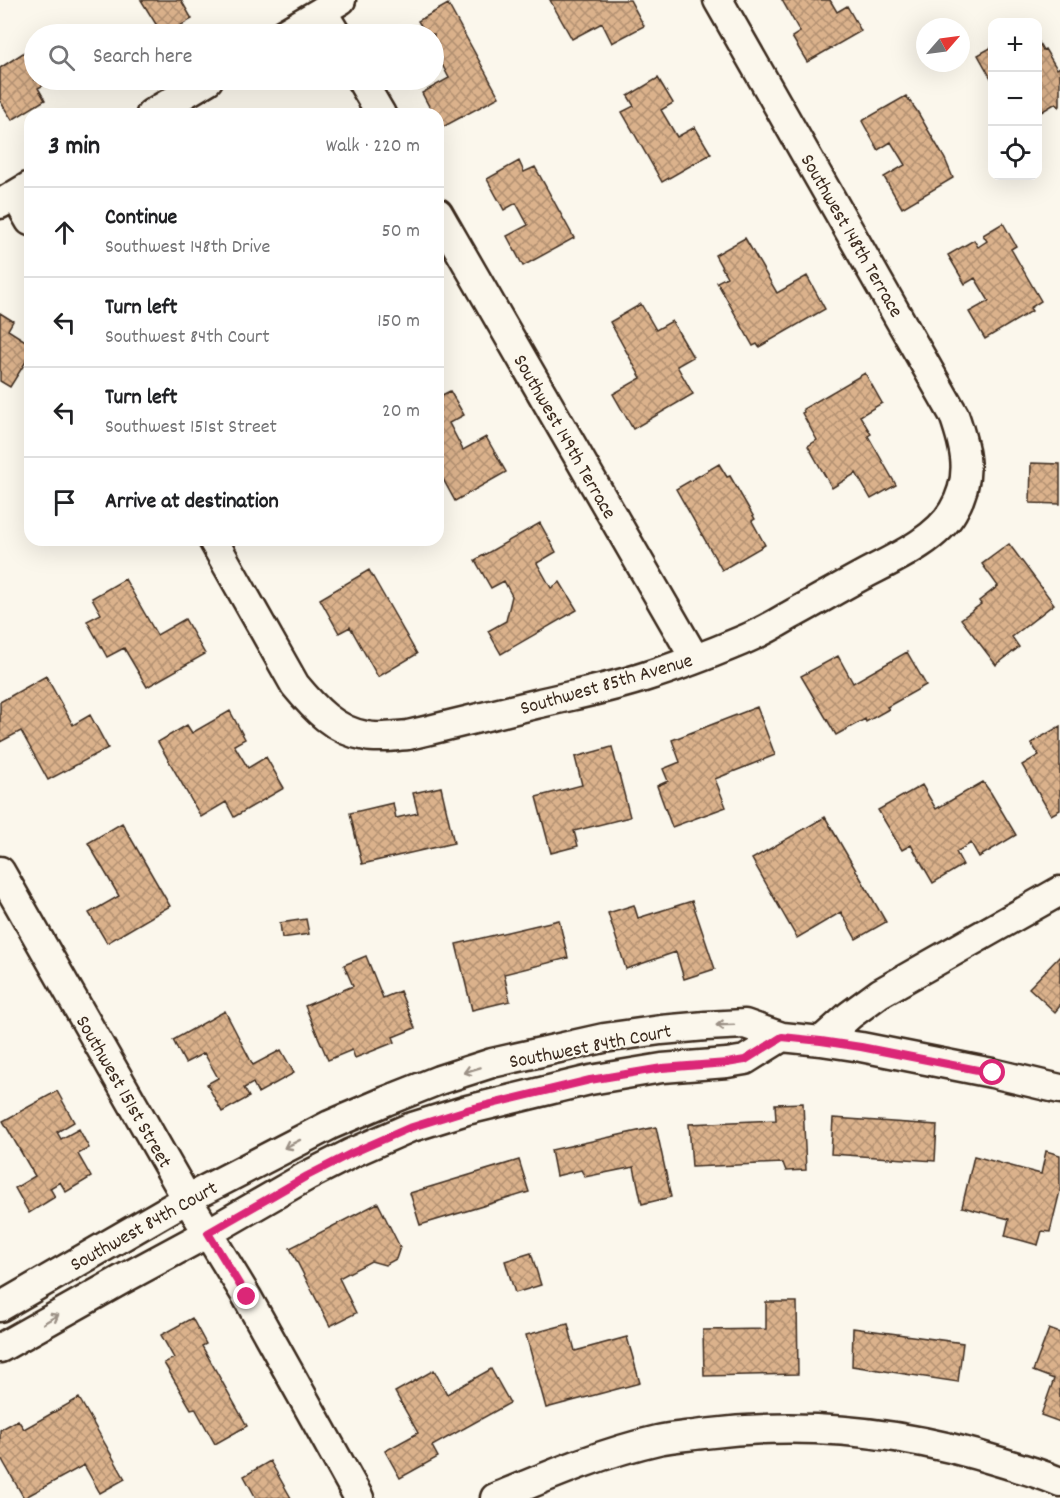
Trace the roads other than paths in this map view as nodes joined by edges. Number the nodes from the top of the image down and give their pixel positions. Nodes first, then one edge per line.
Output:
1 (718, 0) edge
2 (333, 15) edge
3 (309, 24) edge
4 (191, 90) edge
5 (367, 90) edge
6 (160, 108) edge
7 (377, 108) edge
8 (15, 195) edge
9 (24, 211) edge
10 (444, 223) edge
11 (966, 478) joint
12 (216, 546) edge
13 (695, 659) junction
14 (0, 871) edge
15 (1060, 891) edge
16 (782, 1037) junction
17 (821, 1041) junction
18 (1060, 1089) edge
19 (187, 1199) junction
20 (208, 1233) junction
21 (0, 1307) edge
22 (0, 1348) edge
23 (1060, 1482) edge
24 (359, 1498) edge
25 (495, 1498) edge

1 - 11 street, Southwest 148th Terrace
2 - 3 street
4 - 6 street
5 - 7 street
8 - 9 street
10 - 13 street, Southwest 149th Terrace
11 - 13 street, Southwest 85th Avenue
12 - 13 street, Southwest 85th Avenue
14 - 19 street, Southwest 151st Street
15 - 17 street
16 - 17 street
16 -> 19 street, Southwest 84th Court
16 - 20 street, Southwest 84th Court
17 - 18 street
19 - 20 street, Southwest 151st Street
19 - 21 street, Southwest 84th Court
22 -> 20 street, Southwest 84th Court
20 - 24 street, Southwest 151st Street
23 - 25 street

